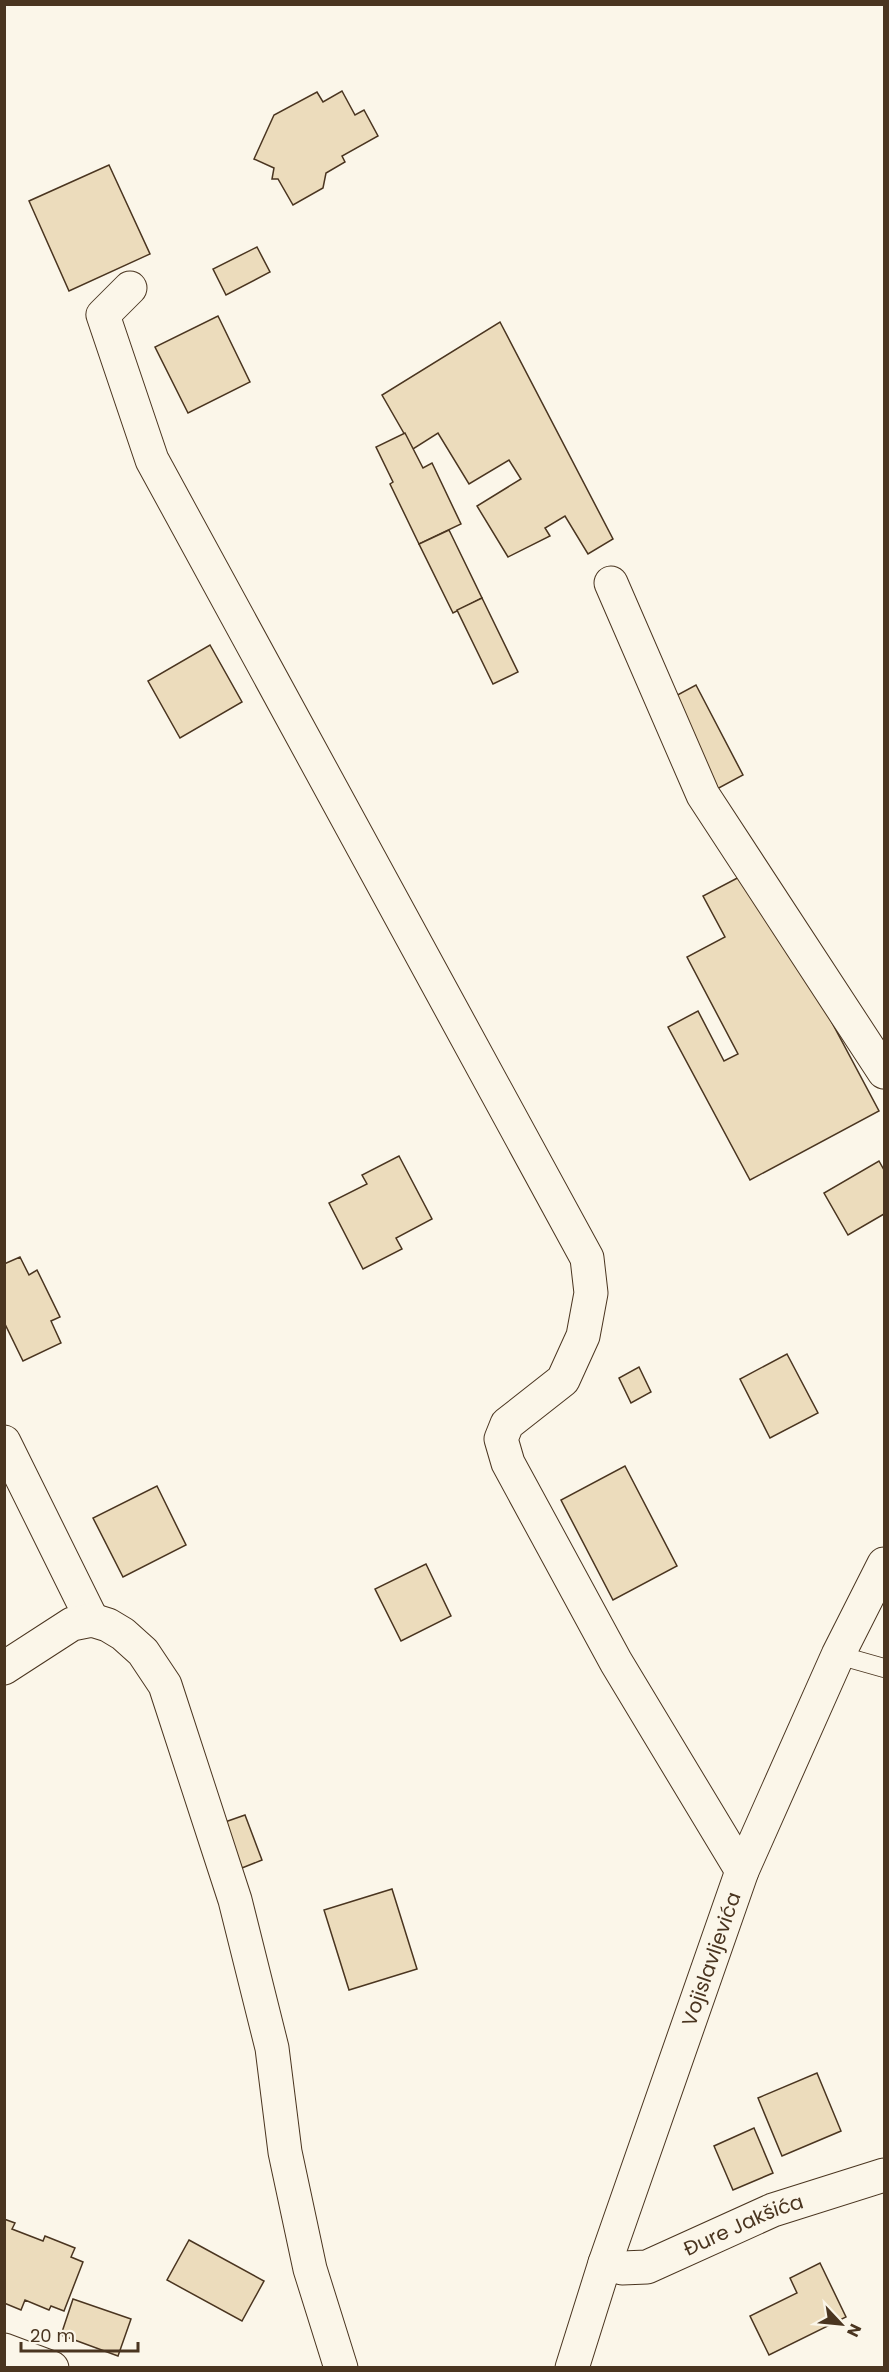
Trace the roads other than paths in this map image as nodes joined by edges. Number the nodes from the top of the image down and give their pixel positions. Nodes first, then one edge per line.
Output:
1 (130, 288) dead end
2 (611, 583) dead end
3 (885, 1072) edge
4 (4, 1442) edge
5 (885, 1564) edge
6 (92, 1620) junction
7 (838, 1655) junction
8 (4, 1668) edge
9 (885, 1668) edge
10 (742, 1871) junction
11 (885, 2175) edge
12 (605, 2263) junction
13 (4, 2350) edge
14 (52, 2367) edge
15 (341, 2367) edge
16 (572, 2367) edge

1 - 10 street
2 - 3 street
4 - 6 street
5 - 7 street, Vojislavljevića
6 - 8 street
6 - 15 street
7 - 9 lane
7 - 10 street, Vojislavljevića
10 - 12 street, Vojislavljevića
11 - 12 street, Đure Jakšića
12 - 16 street, Vojislavljevića
13 - 14 street

